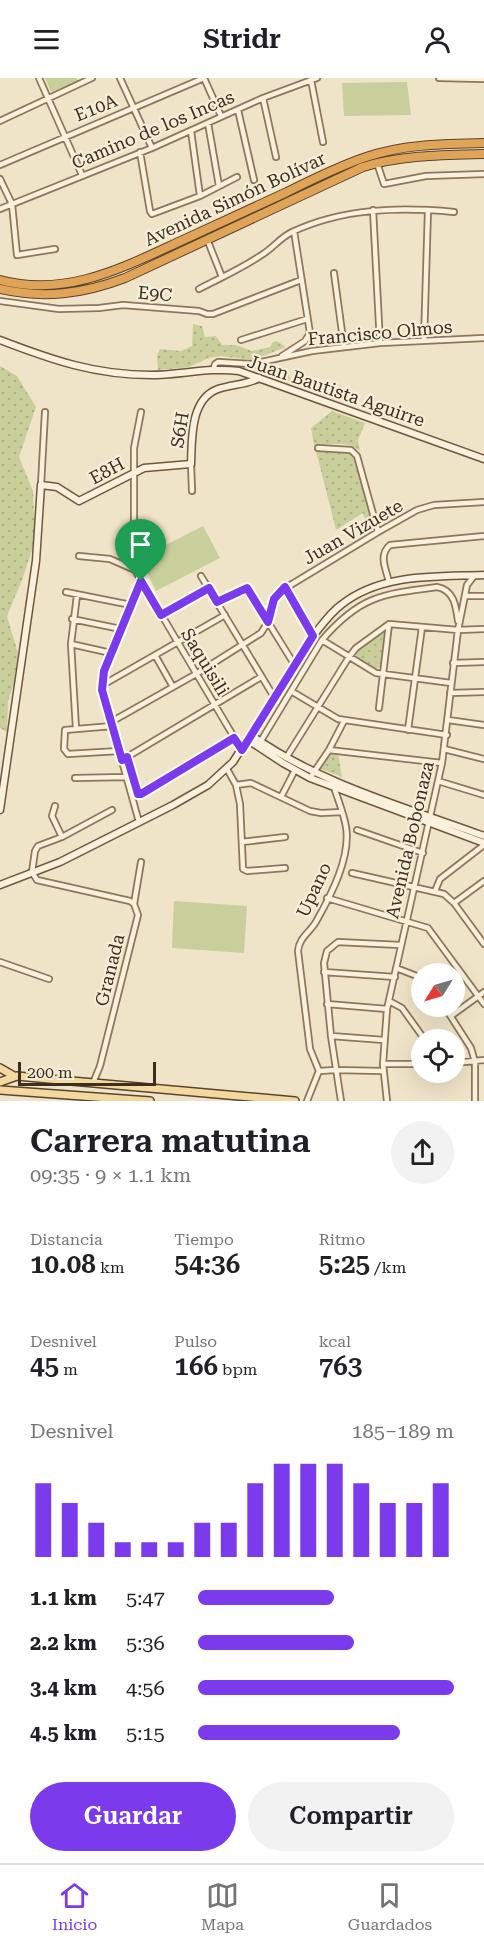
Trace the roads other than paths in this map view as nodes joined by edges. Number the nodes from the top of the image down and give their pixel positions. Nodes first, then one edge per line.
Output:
1 (39, 78) edge
2 (93, 78) edge
3 (120, 78) edge
4 (204, 78) edge
5 (317, 78) edge
6 (439, 78) edge
7 (461, 78) edge
8 (484, 79) edge
9 (311, 80) junction
10 (263, 98) junction
11 (49, 99) junction
12 (133, 108) junction
13 (238, 110) junction
14 (221, 116) junction
15 (0, 121) edge
16 (208, 123) junction
17 (191, 130) junction
18 (65, 136) junction
19 (322, 142) dead end
20 (484, 142) edge
21 (152, 148) junction
22 (140, 152) junction
23 (484, 154) edge
24 (276, 157) dead end
25 (377, 163) junction
26 (0, 165) edge
27 (82, 174) junction
28 (484, 174) edge
29 (237, 177) dead end
30 (0, 179) edge
31 (254, 180) dead end
32 (219, 186) junction
33 (200, 196) junction
34 (12, 204) junction
35 (0, 209) edge
36 (373, 210) junction
37 (428, 210) junction
38 (454, 212) dead end
39 (294, 231) junction
40 (207, 239) junction
41 (55, 249) dead end
42 (334, 273) dead end
43 (222, 277) junction
44 (0, 280) edge
45 (301, 280) junction
46 (0, 289) edge
47 (199, 289) dead end
48 (0, 301) edge
49 (307, 319) junction
50 (484, 338) edge
51 (0, 340) edge
52 (241, 340) dead end
53 (424, 340) junction
54 (380, 343) junction
55 (344, 347) junction
56 (280, 358) junction
57 (213, 370) junction
58 (259, 378) junction
59 (45, 412) dead end
60 (141, 412) dead end
61 (318, 447) dead end
62 (484, 459) edge
63 (190, 464) junction
64 (135, 473) junction
65 (41, 485) junction
66 (192, 491) dead end
67 (484, 502) edge
68 (378, 532) junction
69 (484, 536) edge
70 (79, 556) dead end
71 (135, 570) junction
72 (484, 575) edge
73 (201, 576) dead end
74 (462, 576) junction
75 (474, 576) junction
76 (141, 581) junction
77 (389, 582) junction
78 (467, 585) junction
79 (285, 587) junction
80 (209, 588) junction
81 (66, 592) dead end
82 (77, 595) junction
83 (465, 596) junction
84 (484, 596) edge
85 (217, 602) junction
86 (131, 605) junction
87 (161, 615) junction
88 (225, 615) junction
89 (72, 620) junction
90 (268, 622) junction
91 (389, 624) junction
92 (422, 627) junction
93 (459, 627) junction
94 (121, 629) junction
95 (484, 629) edge
96 (313, 636) junction
97 (322, 640) junction
98 (177, 642) junction
99 (71, 644) junction
100 (243, 646) junction
101 (111, 653) junction
102 (155, 655) junction
103 (349, 657) junction
104 (484, 662) edge
105 (453, 663) junction
106 (294, 664) junction
107 (196, 674) junction
108 (382, 674) junction
109 (261, 677) junction
110 (416, 678) junction
111 (451, 682) junction
112 (101, 686) junction
113 (173, 687) junction
114 (291, 691) junction
115 (484, 692) edge
116 (450, 693) junction
117 (274, 697) junction
118 (215, 705) junction
119 (317, 708) junction
120 (379, 708) dead end
121 (448, 720) junction
122 (344, 721) junction
123 (112, 724) junction
124 (484, 725) edge
125 (76, 729) junction
126 (408, 730) junction
127 (447, 735) junction
128 (249, 737) junction
129 (234, 738) junction
130 (259, 744) junction
131 (444, 749) junction
132 (242, 750) junction
133 (329, 750) junction
134 (119, 751) junction
135 (127, 757) junction
136 (286, 758) junction
137 (484, 759) edge
138 (122, 760) junction
139 (442, 764) junction
140 (227, 769) junction
141 (3, 770) edge
142 (295, 770) junction
143 (312, 775) junction
144 (126, 777) junction
145 (75, 778) dead end
146 (438, 781) junction
147 (236, 785) junction
148 (334, 787) junction
149 (484, 795) edge
150 (281, 797) junction
151 (55, 806) dead end
152 (0, 810) edge
153 (112, 810) dead end
154 (342, 812) junction
155 (429, 820) junction
156 (139, 822) junction
157 (357, 830) dead end
158 (484, 836) edge
159 (62, 837) junction
160 (285, 837) dead end
161 (242, 842) junction
162 (484, 844) edge
163 (423, 853) junction
164 (141, 862) dead end
165 (285, 868) dead end
166 (32, 872) junction
167 (352, 873) dead end
168 (484, 880) edge
169 (0, 885) edge
170 (414, 887) junction
171 (435, 891) junction
172 (327, 898) junction
173 (454, 903) junction
174 (134, 904) junction
175 (406, 922) junction
176 (484, 944) edge
177 (400, 945) junction
178 (0, 962) edge
179 (396, 968) junction
180 (324, 972) junction
181 (411, 974) edge
182 (395, 977) junction
183 (49, 979) dead end
184 (484, 992) edge
185 (478, 996) junction
186 (389, 1000) junction
187 (327, 1004) junction
188 (484, 1004) edge
189 (465, 1006) edge
190 (387, 1009) junction
191 (452, 1017) edge
192 (417, 1029) edge
193 (331, 1036) junction
194 (384, 1040) junction
195 (484, 1060) edge
196 (465, 1062) edge
197 (475, 1062) junction
198 (383, 1064) junction
199 (411, 1064) edge
200 (0, 1068) edge
201 (335, 1070) junction
202 (319, 1071) junction
203 (383, 1071) junction
204 (17, 1076) junction
205 (49, 1078) junction
206 (0, 1083) edge
207 (93, 1083) junction
208 (4, 1090) edge
209 (48, 1094) junction
210 (90, 1099) edge
211 (106, 1100) edge
212 (124, 1100) edge
213 (150, 1101) edge
214 (295, 1101) edge
215 (306, 1101) edge
216 (341, 1101) edge
217 (387, 1101) edge
218 (475, 1101) edge

1 - 11 street
2 - 11 street
3 - 12 street
4 - 12 street, E10A
4 - 14 street
5 - 9 street, Camino de los Incas
6 - 7 street
7 - 8 street
9 - 10 street, Camino de los Incas
9 - 19 street
10 - 13 street, Camino de los Incas
10 - 24 street
11 - 15 street
11 - 18 street
12 - 18 street, E10A
12 - 21 street
13 - 14 street, Camino de los Incas
13 - 31 street
14 - 16 street, Camino de los Incas
16 - 17 street, Camino de los Incas
16 - 32 street
17 - 21 street, Camino de los Incas
17 - 33 street
18 - 26 street, E10A
18 - 27 street
20 - 44 highway, Avenida Simón Bolívar
21 - 22 street, Camino de los Incas
22 - 27 street, Camino de los Incas
22 - 33 street
23 - 25 highway, Avenida Simón Bolívar
25 - 28 street
25 - 40 highway, Avenida Simón Bolívar
27 - 34 street, Camino de los Incas
29 - 32 street
30 - 34 street
32 - 33 street
34 - 35 street, Camino de los Incas
34 - 41 street
36 - 37 street
36 - 39 street
36 - 54 street
37 - 38 street
37 - 53 street
39 - 43 street
39 - 45 street
40 - 43 street
40 - 46 highway, Avenida Simón Bolívar
42 - 55 street
43 - 47 street
45 - 48 street, E9C
45 - 49 street
49 - 52 street
49 - 56 street
50 - 53 street, Francisco Olmos
51 - 57 main road, Juan Bautista Aguirre
53 - 54 street, Francisco Olmos
54 - 55 street, Francisco Olmos
55 - 56 street, Francisco Olmos
56 - 57 street, Francisco Olmos
57 - 58 main road, Juan Bautista Aguirre
58 - 62 main road, Juan Bautista Aguirre
58 - 63 main road, S6H
59 - 65 street
60 - 64 street, Saquisili
61 - 68 street
63 - 64 main road, E8H
63 - 66 street, S6H
64 - 65 main road, E8H
64 - 71 street, Saquisili
65 - 141 main road
67 - 68 street, Juan Vizuete
68 - 79 street, Juan Vizuete
69 - 77 street
70 - 71 street
71 - 76 street, Saquisili
72 - 75 main road
73 - 80 street
74 - 75 main road
74 - 77 main road
74 - 78 street
75 - 78 street, Avenida Bobonaza
76 - 86 street
76 - 87 street, Saquisili
77 - 96 main road
78 - 83 street, Avenida Bobonaza
79 - 90 street, Juan Vizuete
79 - 96 street
80 - 85 street
80 - 87 street
81 - 82 street
82 - 86 street
82 - 89 street
83 - 84 street
83 - 93 street, Avenida Bobonaza
85 - 88 street
85 - 90 street
86 - 94 street
87 - 98 street, Saquisili
88 - 98 street
88 - 100 street
89 - 94 street
89 - 99 street
90 - 100 street, Juan Vizuete
90 - 106 street
91 - 92 street
91 - 103 street
91 - 108 street
92 - 93 street
92 - 110 street
93 - 95 street
93 - 97 street
93 - 105 street, Avenida Bobonaza
94 - 101 street
96 - 106 main road
97 - 103 street
97 - 114 street
98 - 102 street
98 - 107 street, Saquisili
99 - 101 street
99 - 125 street
100 - 107 street, Juan Vizuete
100 - 109 street
101 - 112 street
102 - 112 street
102 - 113 street
103 - 108 street
103 - 119 street
104 - 105 street
105 - 111 street, Avenida Bobonaza
106 - 117 main road
107 - 113 street, Juan Vizuete
107 - 118 street, Saquisili
108 - 110 street
108 - 120 street
109 - 117 street
109 - 118 street
110 - 111 street
110 - 126 street
111 - 116 street, Avenida Bobonaza
112 - 123 street
113 - 123 street, Juan Vizuete
114 - 119 street
114 - 130 street
115 - 116 street
116 - 121 street, Avenida Bobonaza
117 - 128 main road
118 - 129 street, Saquisili
118 - 135 street
119 - 122 street
119 - 136 street
121 - 124 street
121 - 127 street, Avenida Bobonaza
122 - 126 street
122 - 133 street
123 - 125 street
123 - 134 street
125 - 134 street
126 - 127 street
127 - 131 street, Avenida Bobonaza
128 - 130 main road
128 - 132 main road
129 - 132 street, Saquisili
129 - 135 street
130 - 136 main road
130 - 142 main road
131 - 137 street
131 - 139 street, Avenida Bobonaza
132 - 140 main road
133 - 139 street
133 - 143 street
134 - 138 street
135 - 138 street
136 - 143 main road
138 - 144 street
139 - 146 street, Avenida Bobonaza
140 - 147 street
140 - 156 main road
141 - 152 main road
142 - 143 main road
142 - 150 street
143 - 148 main road
143 - 155 main road
144 - 145 street
144 - 156 street
146 - 149 street
146 - 155 street, Avenida Bobonaza
147 - 150 street
147 - 161 street
148 - 154 street, Upano
148 - 155 main road
150 - 154 street
151 - 159 street
153 - 159 street
154 - 172 street, Upano
155 - 158 main road
155 - 162 main road
155 - 163 street, Avenida Bobonaza
156 - 166 main road
157 - 163 street
159 - 166 street
160 - 161 street
161 - 165 street
162 - 171 street
163 - 170 street, Avenida Bobonaza
164 - 174 street, Granada
166 - 169 main road
166 - 174 street
167 - 170 street
168 - 173 street
170 - 171 street
170 - 175 street, Avenida Bobonaza
171 - 173 street
172 - 175 street
172 - 202 street, Upano
173 - 176 street
174 - 207 street, Granada
175 - 177 street, Avenida Bobonaza
175 - 185 street
177 - 179 street, Avenida Bobonaza
177 - 180 street
178 - 183 street
179 - 181 street
179 - 182 street, Avenida Bobonaza
180 - 182 street
180 - 187 street
182 - 186 street, Avenida Bobonaza
184 - 185 street
185 - 188 street
185 - 189 street
186 - 190 street, Avenida Bobonaza
186 - 192 street
187 - 190 street
187 - 193 street
190 - 194 street, Avenida Bobonaza
191 - 197 street
193 - 194 street
193 - 201 street
194 - 198 street, Avenida Bobonaza
195 - 197 street
196 - 197 street
197 - 218 street
198 - 199 street
198 - 203 street, Avenida Bobonaza
200 - 204 main road
201 - 202 street
201 - 203 street
201 - 216 street
202 - 215 street
203 - 217 street, Avenida Bobonaza
204 - 205 main road
204 - 206 main road
205 - 207 main road
205 - 209 main road
206 - 208 main road
207 - 210 main road
207 - 214 main road
208 - 209 main road
209 - 210 main road
210 - 211 main road
211 - 212 main road
212 - 213 main road

